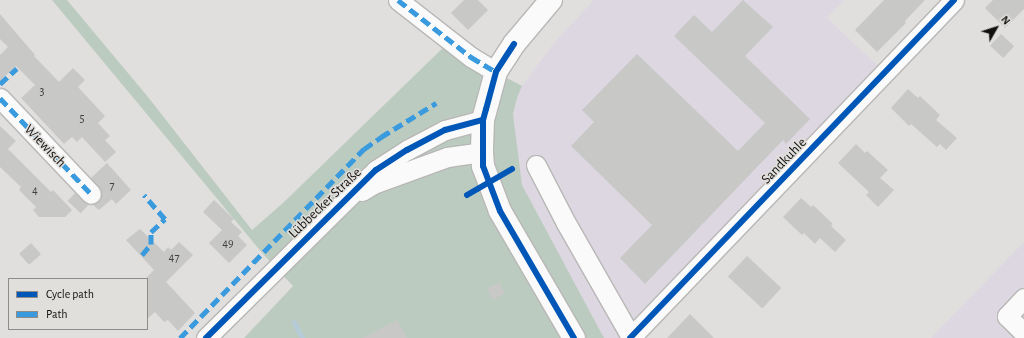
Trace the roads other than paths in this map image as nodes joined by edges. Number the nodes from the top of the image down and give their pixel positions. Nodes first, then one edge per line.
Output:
1 (398, 0) edge
2 (551, 0) edge
3 (954, 0) edge
4 (496, 72) junction
5 (0, 98) edge
6 (483, 120) junction
7 (482, 152) junction
8 (536, 165) dead end
9 (90, 194) dead end
10 (335, 208) junction
11 (1024, 298) edge
12 (1024, 333) edge
13 (206, 338) edge
14 (574, 338) edge
15 (631, 338) edge

1 - 4 street
2 - 4 main road
3 - 15 street, Sandkuhle
4 - 6 main road
5 - 9 street, Wiewisch
6 - 7 main road
6 - 10 street, Lübbecker Straße
7 - 10 street, Lübbecker Straße
7 - 14 main road
8 - 15 street
10 - 13 street, Lübbecker Straße
11 - 12 street

